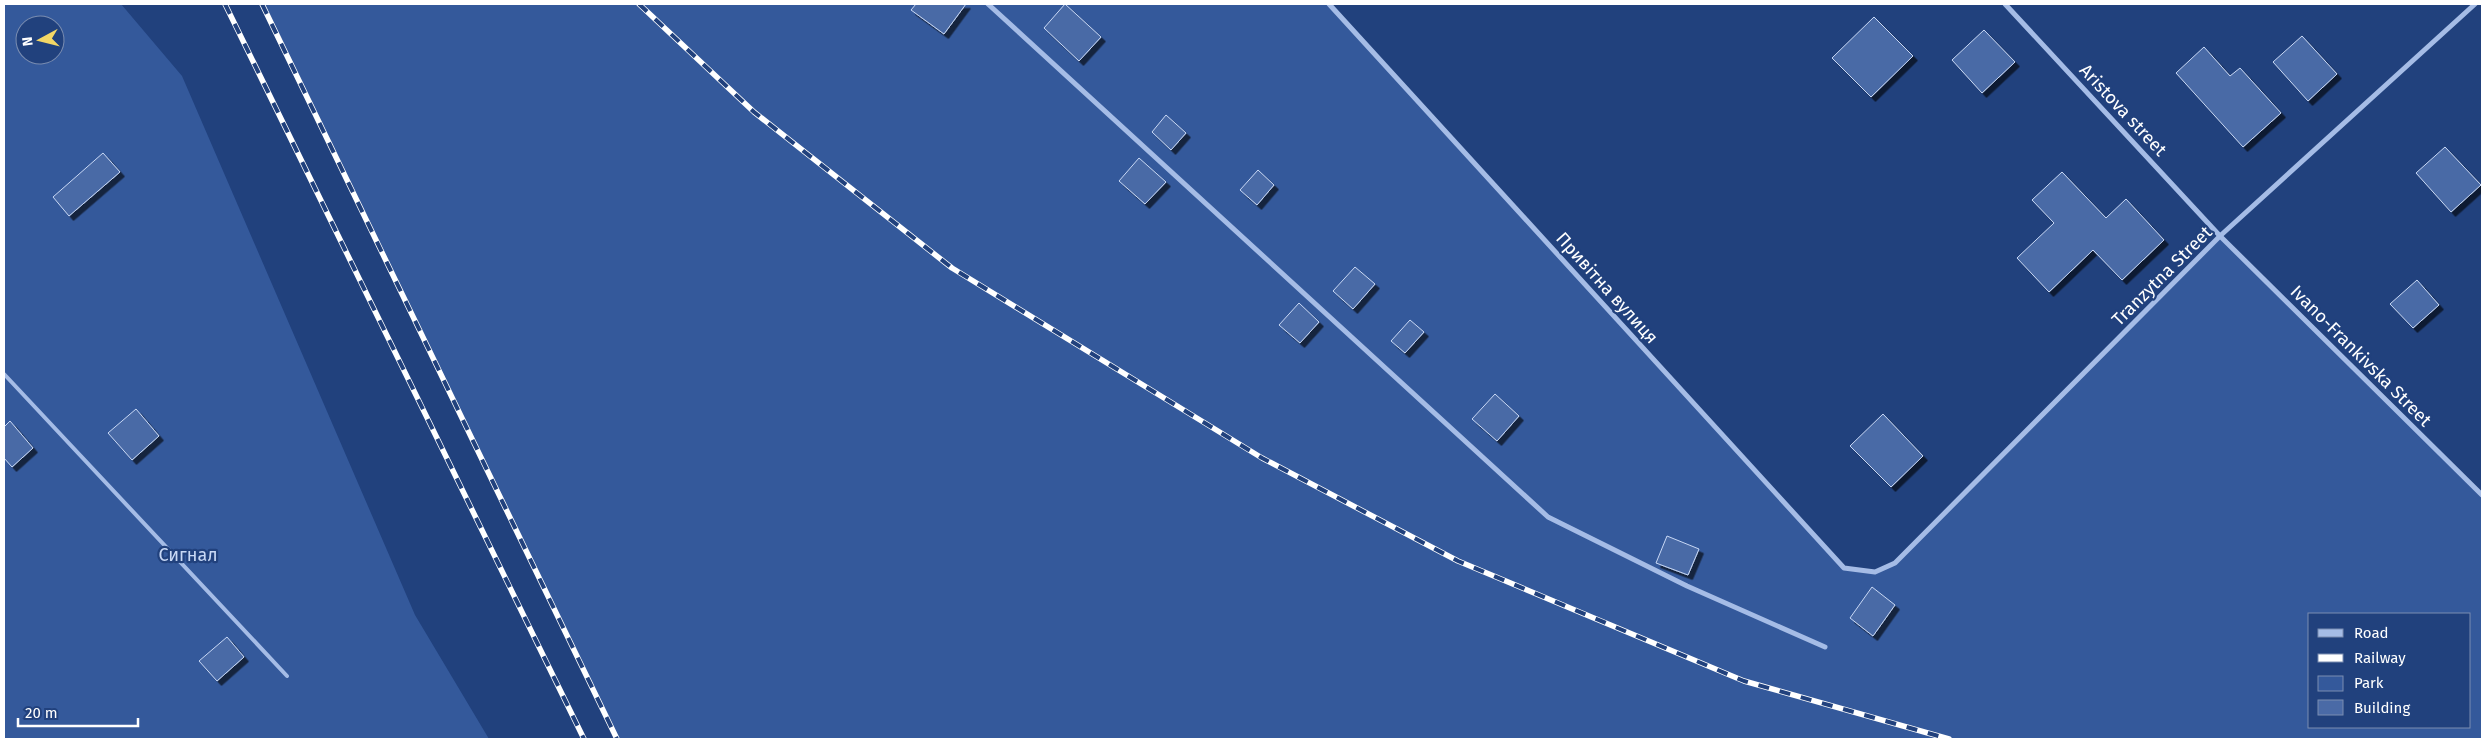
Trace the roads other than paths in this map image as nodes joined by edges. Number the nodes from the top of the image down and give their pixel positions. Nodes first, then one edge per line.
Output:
1 (988, 4) edge
2 (1329, 4) edge
3 (2005, 4) edge
4 (2474, 4) edge
5 (2220, 236) junction
6 (4, 374) edge
7 (2482, 495) edge
8 (1875, 572) joint
9 (1825, 647) dead end
10 (288, 676) dead end

1 - 9 street
2 - 8 street, Привітна вулиця
3 - 5 street, Aristova street
4 - 5 street, Tranzytna Street
5 - 7 street, Ivano-Frankivska Street
5 - 8 street, Tranzytna Street
6 - 10 lane

